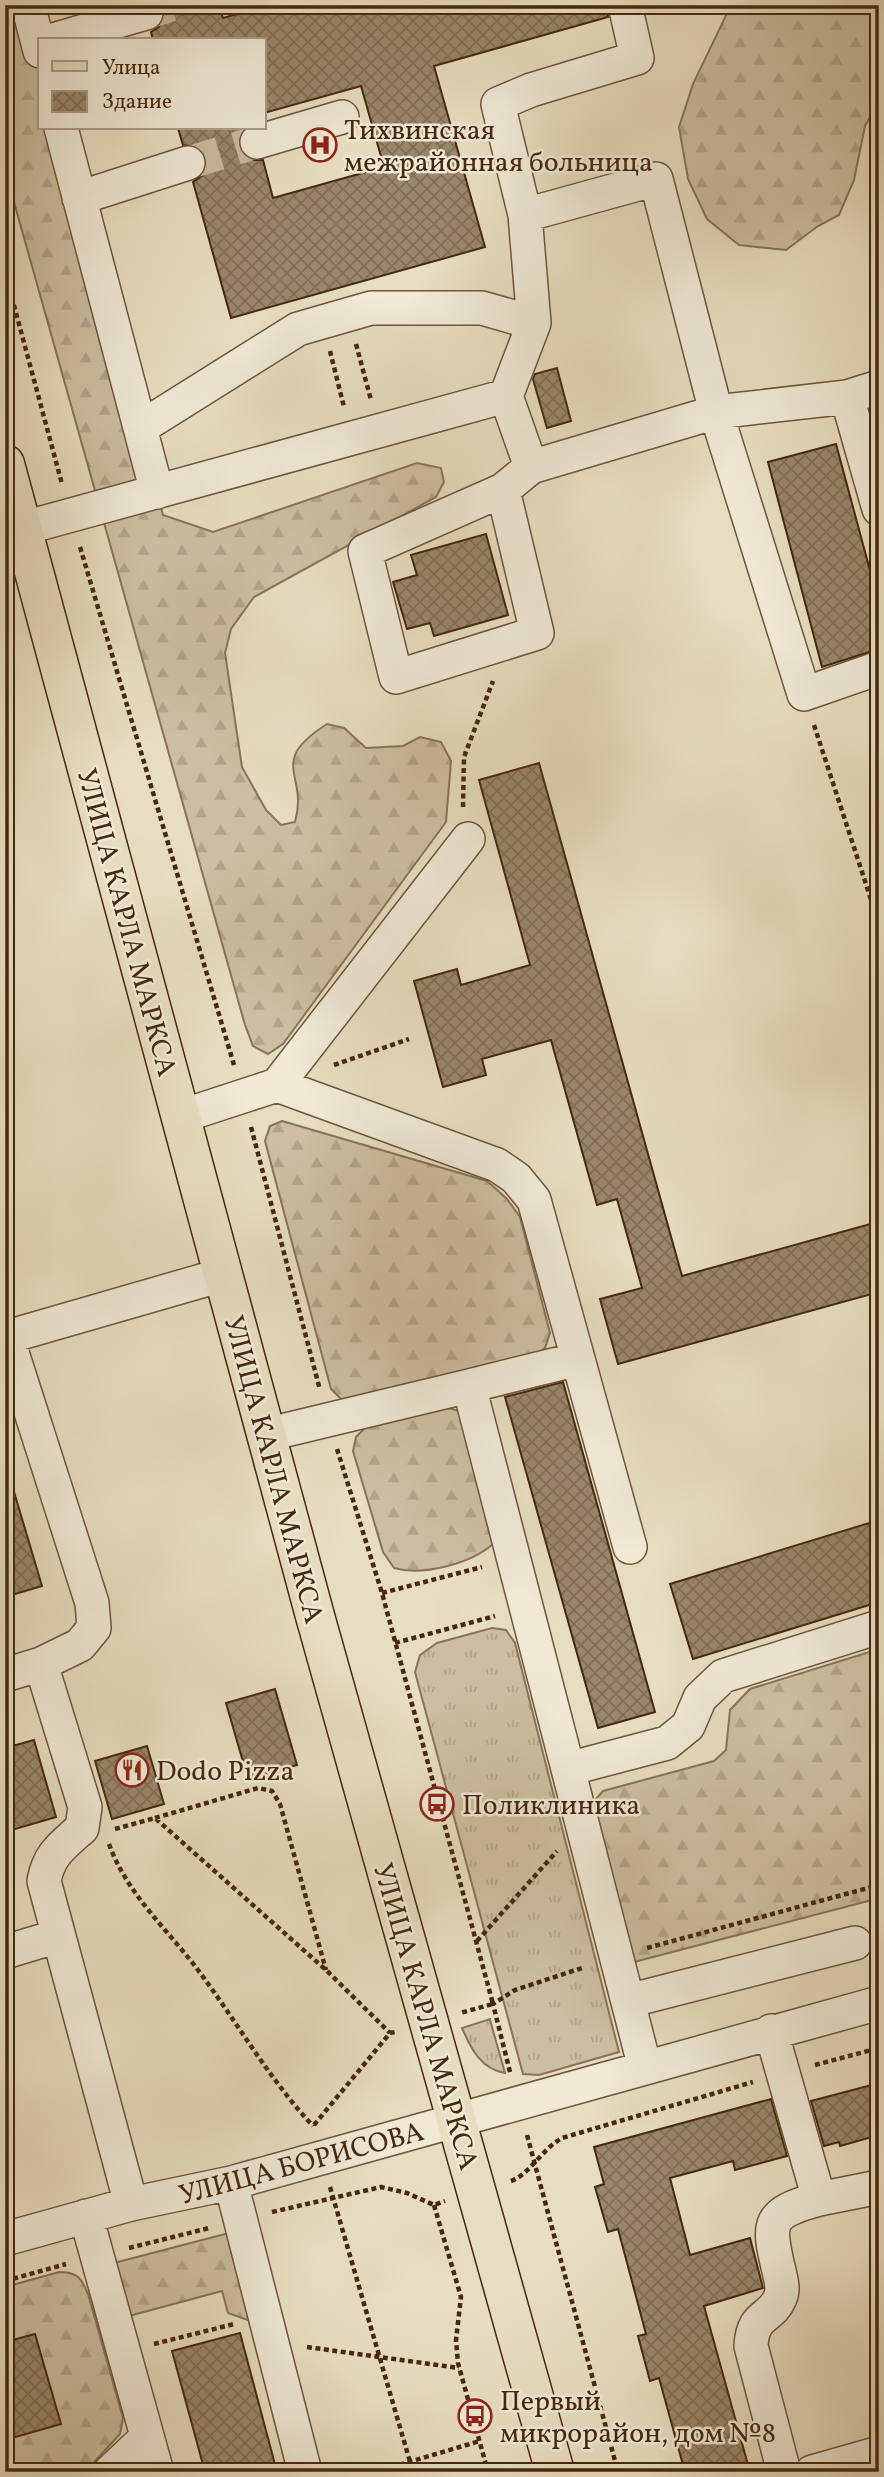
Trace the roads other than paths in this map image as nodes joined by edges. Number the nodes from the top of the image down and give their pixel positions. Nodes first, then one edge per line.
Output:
1 (28, 5) edge
2 (625, 5) edge
3 (146, 13) tunnel mouth
4 (40, 38) edge
5 (66, 38) edge
6 (342, 117) dead end
7 (62, 130) edge
8 (257, 142) tunnel mouth
9 (188, 163) tunnel mouth
10 (79, 198) junction
11 (525, 215) junction
12 (534, 323) junction
13 (879, 387) edge
14 (506, 396) junction
15 (847, 397) junction
16 (716, 412) junction
17 (140, 428) junction
18 (531, 467) junction
19 (7, 477) edge
20 (503, 490) junction
21 (157, 492) junction
22 (879, 509) edge
23 (24, 528) junction
24 (879, 668) edge
25 (468, 839) road end
26 (277, 1086) junction
27 (179, 1117) junction
28 (222, 1275) junction
29 (6, 1337) edge
30 (578, 1359) junction
31 (469, 1386) junction
32 (265, 1435) junction
33 (630, 1547) dead end
34 (879, 1627) edge
35 (41, 1664) junction
36 (5, 1675) edge
37 (568, 1769) junction
38 (58, 1936) junction
39 (855, 1943) dead end
40 (5, 1952) edge
41 (628, 2001) junction
42 (879, 2003) edge
43 (771, 2031) junction
44 (645, 2068) junction
45 (456, 2121) junction
46 (231, 2183) junction
47 (879, 2187) edge
48 (819, 2199) junction
49 (131, 2204) junction
50 (86, 2216) junction
51 (5, 2239) edge
52 (148, 2437) junction
53 (879, 2453) edge
54 (110, 2472) edge
55 (158, 2472) edge
56 (305, 2472) edge
57 (555, 2472) edge
58 (784, 2472) edge
59 (812, 2472) edge

1 - 4 street
2 - 11 street
3 - 5 street
6 - 8 street
7 - 10 street
9 - 10 street
10 - 17 street
11 - 12 street
11 - 16 street
12 - 14 street
12 - 17 street
13 - 15 street
14 - 18 street
14 - 21 street
15 - 16 street
15 - 22 street
16 - 18 street
16 - 24 street
17 - 21 street
18 - 20 street
19 - 23 main road, УЛИЦА КАРЛА МАРКСА
20 - 20 street
21 - 23 street
23 - 27 main road, УЛИЦА КАРЛА МАРКСА
25 - 26 street
26 - 27 street
26 - 30 street
27 - 28 main road, УЛИЦА КАРЛА МАРКСА
28 - 29 street
28 - 32 main road, УЛИЦА КАРЛА МАРКСА
29 - 35 street
30 - 31 street
30 - 33 street
31 - 32 street
31 - 37 street
32 - 45 main road, УЛИЦА КАРЛА МАРКСА
34 - 37 street
35 - 36 street
35 - 38 street
37 - 41 street
38 - 40 street
38 - 49 street
39 - 41 street
41 - 44 street
42 - 43 street, УЛИЦА БОРИСОВА
43 - 44 street, УЛИЦА БОРИСОВА
43 - 48 street
44 - 45 street, УЛИЦА БОРИСОВА
45 - 46 street, УЛИЦА БОРИСОВА
45 - 57 main road, УЛИЦА КАРЛА МАРКСА
46 - 49 street, УЛИЦА БОРИСОВА
46 - 56 street
47 - 48 street
48 - 58 street
49 - 50 street, УЛИЦА БОРИСОВА
50 - 51 street, УЛИЦА БОРИСОВА
50 - 52 street
52 - 54 street
52 - 55 street
53 - 59 street

